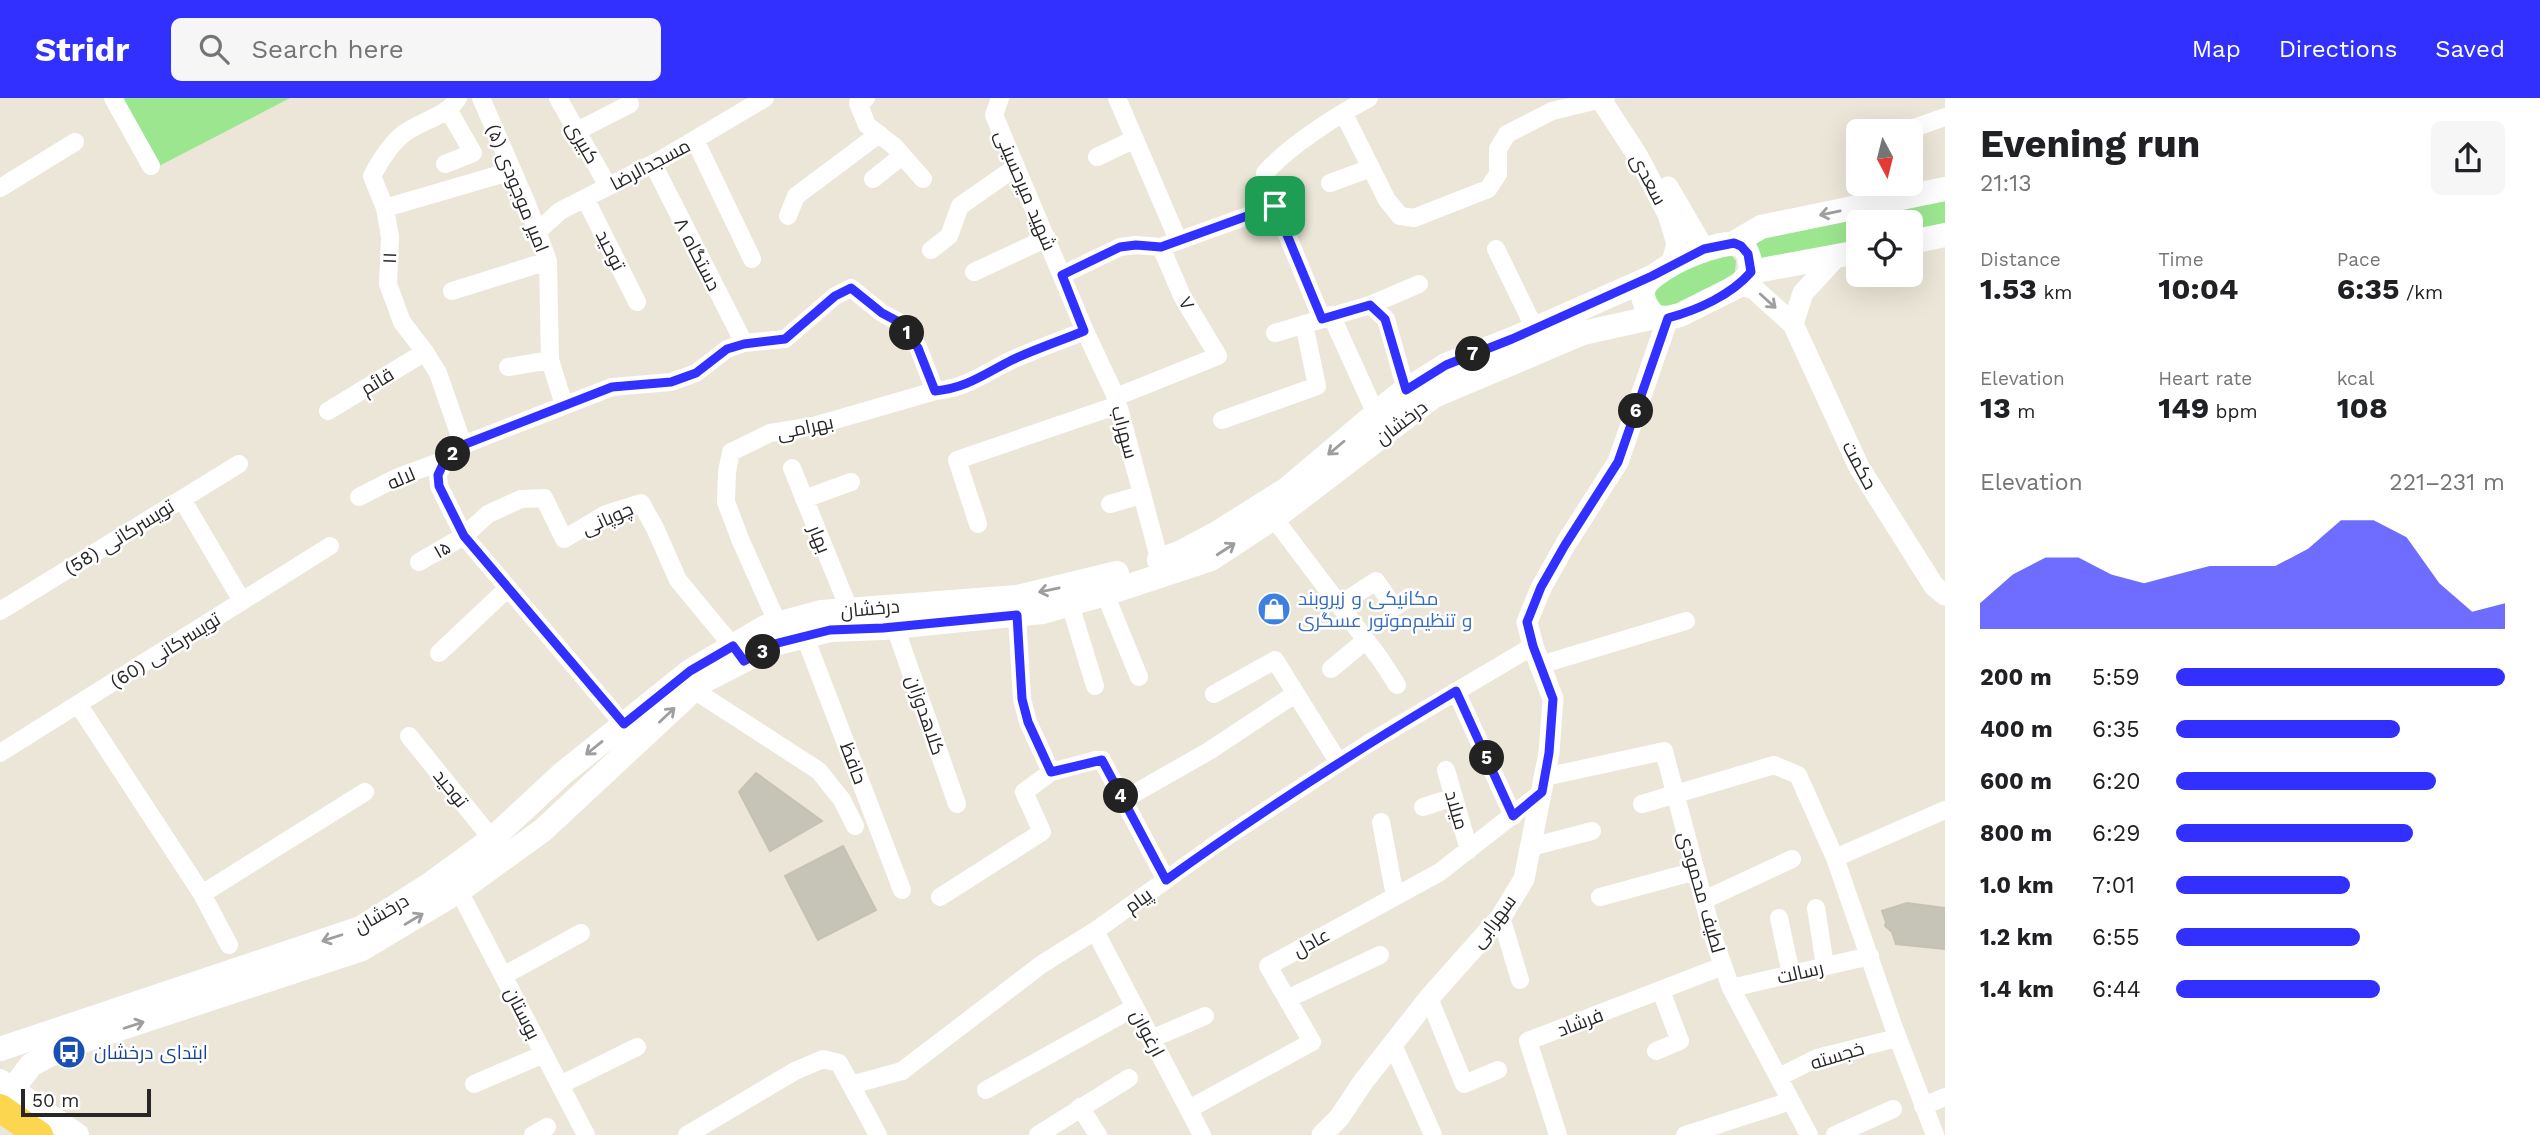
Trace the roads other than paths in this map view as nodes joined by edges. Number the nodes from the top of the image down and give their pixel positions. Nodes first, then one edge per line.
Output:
1 (113, 98) edge
2 (481, 98) edge
3 (558, 98) edge
4 (765, 98) edge
5 (866, 98) edge
6 (1000, 98) edge
7 (1117, 98) edge
8 (1369, 98) edge
9 (1606, 98) edge
10 (630, 104) dead end
11 (453, 105) edge
12 (1344, 114) junction
13 (1945, 117) edge
14 (1923, 125) edge
15 (577, 131) junction
16 (879, 134) junction
17 (1135, 139) junction
18 (695, 141) junction
19 (75, 142) dead end
20 (902, 156) junction
21 (1097, 157) dead end
22 (446, 164) dead end
23 (653, 164) junction
24 (151, 166) dead end
25 (1016, 167) junction
26 (1371, 168) junction
27 (512, 171) junction
28 (873, 179) dead end
29 (923, 179) dead end
30 (1330, 183) dead end
31 (608, 186) junction
32 (0, 188) edge
33 (1945, 189) edge
34 (585, 198) junction
35 (1275, 206) junction
36 (385, 208) junction
37 (788, 216) dead end
38 (537, 232) junction
39 (1945, 235) edge
40 (1046, 238) junction
41 (1923, 240) edge
42 (1170, 243) junction
43 (1734, 243) junction
44 (1496, 249) dead end
45 (1704, 249) junction
46 (931, 250) dead end
47 (1846, 254) edge
48 (1846, 256) edge
49 (752, 259) dead end
50 (548, 261) junction
51 (1661, 271) junction
52 (974, 272) dead end
53 (1062, 275) junction
54 (1745, 278) junction
55 (1419, 284) dead end
56 (452, 290) dead end
57 (638, 302) dead end
58 (1370, 305) junction
59 (1327, 317) junction
60 (1662, 318) junction
61 (1304, 324) junction
62 (1793, 324) junction
63 (1535, 329) junction
64 (1084, 331) junction
65 (1275, 333) dead end
66 (744, 344) junction
67 (425, 352) junction
68 (1218, 356) joint
69 (550, 360) junction
70 (508, 367) dead end
71 (1406, 390) junction
72 (935, 391) junction
73 (1117, 401) junction
74 (564, 405) junction
75 (328, 411) dead end
76 (1376, 414) junction
77 (1222, 420) dead end
78 (463, 445) junction
79 (445, 460) junction
80 (239, 464) dead end
81 (792, 468) dead end
82 (851, 482) dead end
83 (1141, 495) junction
84 (359, 498) dead end
85 (182, 499) junction
86 (804, 499) junction
87 (1110, 504) dead end
88 (1273, 517) junction
89 (978, 524) dead end
90 (464, 536) junction
91 (330, 546) dead end
92 (419, 562) dead end
93 (1161, 567) junction
94 (508, 588) junction
95 (1105, 594) junction
96 (1945, 595) edge
97 (1410, 597) dead end
98 (242, 601) junction
99 (1070, 604) junction
100 (1339, 604) junction
101 (849, 609) junction
102 (0, 611) edge
103 (1017, 615) junction
104 (1686, 621) dead end
105 (778, 624) junction
106 (895, 627) junction
107 (806, 637) junction
108 (1366, 640) junction
109 (439, 653) dead end
110 (739, 653) junction
111 (1536, 655) junction
112 (1331, 669) dead end
113 (1139, 677) dead end
114 (1397, 685) dead end
115 (1095, 686) dead end
116 (694, 690) junction
117 (1456, 691) junction
118 (1214, 694) dead end
119 (1295, 694) junction
120 (78, 705) junction
121 (631, 733) junction
122 (409, 736) dead end
123 (0, 753) edge
124 (1339, 763) junction
125 (1446, 770) dead end
126 (1051, 772) junction
127 (1544, 784) junction
128 (365, 792) dead end
129 (1676, 796) junction
130 (1454, 797) junction
131 (1123, 800) junction
132 (957, 804) dead end
133 (1643, 804) dead end
134 (1423, 807) dead end
135 (1945, 810) edge
136 (1513, 816) junction
137 (1381, 822) dead end
138 (855, 827) dead end
139 (1592, 831) dead end
140 (492, 839) junction
141 (1531, 847) junction
142 (1469, 850) junction
143 (1835, 858) junction
144 (1792, 859) dead end
145 (1696, 871) junction
146 (1166, 880) junction
147 (902, 890) dead end
148 (459, 891) junction
149 (202, 894) junction
150 (1395, 896) junction
151 (940, 897) dead end
152 (1600, 897) dead end
153 (1704, 900) junction
154 (1815, 908) dead end
155 (1502, 917) junction
156 (1779, 918) dead end
157 (1094, 931) junction
158 (581, 933) dead end
159 (229, 945) dead end
160 (1380, 955) dead end
161 (1870, 956) junction
162 (1723, 966) junction
163 (1825, 966) junction
164 (1791, 974) junction
165 (503, 976) junction
166 (1520, 980) dead end
167 (1731, 988) junction
168 (1661, 991) junction
169 (1429, 998) junction
170 (1287, 999) junction
171 (1135, 1007) junction
172 (1205, 1016) dead end
173 (1897, 1038) junction
174 (1152, 1039) junction
175 (1393, 1045) junction
176 (9, 1046) edge
177 (637, 1047) dead end
178 (1656, 1051) dead end
179 (544, 1054) junction
180 (31, 1065) junction
181 (1498, 1070) dead end
182 (1779, 1077) junction
183 (1129, 1078) dead end
184 (474, 1084) dead end
185 (560, 1085) junction
186 (851, 1085) junction
187 (986, 1090) dead end
188 (4, 1093) edge
189 (1945, 1097) edge
190 (1791, 1101) junction
191 (1923, 1106) junction
192 (1080, 1107) junction
193 (1189, 1109) junction
194 (1893, 1109) dead end
195 (38, 1135) edge
196 (77, 1135) edge
197 (586, 1135) edge
198 (687, 1135) edge
199 (878, 1135) edge
200 (1038, 1135) edge
201 (1098, 1135) edge
202 (1202, 1135) edge
203 (1322, 1135) edge
204 (1433, 1135) edge
205 (1558, 1135) edge
206 (1685, 1135) edge
207 (1809, 1135) edge
208 (1835, 1135) edge
209 (1935, 1135) edge

1 - 24 street
2 - 27 street, امیر موجودی (۵)
3 - 15 street, کبیری
4 - 18 street, مسجدالرضا
5 - 16 street
6 - 25 street, شهید میرحسینی
7 - 17 street, ۷
8 - 12 street
9 - 26 street
9 - 45 street, سعدی
9 - 51 street, سعدی
10 - 15 street
11 - 22 street
11 - 36 street, ۱۱
12 - 26 street
12 - 35 street
13 - 14 street
15 - 31 street, کبیری
16 - 20 street
16 - 37 street
17 - 21 street
17 - 42 street, ۷
18 - 23 street, مسجدالرضا
18 - 49 street
19 - 32 street
20 - 28 street
20 - 29 street
23 - 31 street, مسجدالرضا
23 - 66 street, ۸ دستگاه
25 - 40 street, شهید میرحسینی
25 - 46 street
26 - 30 street
27 - 36 street
27 - 38 street, امیر موجودی (۵)
31 - 34 street, مسجدالرضا
33 -> 43 main road
34 - 38 street, مسجدالرضا
34 - 57 street, توحید
35 - 42 street
35 - 59 street
36 - 67 street, ۱۱
38 - 50 street, امیر موجودی (۵)
39 - 41 main road
40 - 52 street
40 - 53 street, شهید میرحسینی
42 - 53 street
42 - 68 street, ۷
43 - 45 main road, درخشان
43 - 54 main road
44 - 63 street
45 - 51 main road, درخشان
47 - 54 main road
48 - 62 street
50 - 56 street
50 - 69 street, امیر موجودی (۵)
51 - 60 main road
51 - 63 main road, درخشان
53 - 64 street, شهید میرحسینی
54 - 60 main road, درخشان
54 -> 62 street
55 - 58 street
58 - 59 street
58 - 71 street
59 - 61 street
59 - 76 street
60 - 88 main road, درخشان
60 - 111 street, سهرابی
61 - 65 street
61 - 77 street
62 - 96 street, حکمت
63 - 71 main road, درخشان
64 - 72 street
64 - 73 street, شهید میرحسینی
66 - 72 street
66 - 74 street
67 - 75 street, قائم
67 - 78 street, ۱۱
68 - 73 street, سهراب
69 - 70 street
69 - 74 street, امیر موجودی (۵)
71 - 76 main road, درخشان
72 - 105 street, بهرامی
73 - 83 street, سهراب
73 - 89 street
74 - 78 street
76 -> 93 main road, درخشان
78 - 79 street
79 - 84 street, لاله
79 - 90 street
80 - 85 street, تویسرکانی (58)
81 - 86 street, بهار
82 - 86 street
83 - 87 street
83 - 93 street, سهراب
85 - 98 street
85 - 102 street, تویسرکانی (58)
86 - 101 street, بهار
93 -> 88 main road, درخشان
88 - 100 street
90 - 92 street, ۱۵
90 - 94 street
90 - 110 street, چوپانی
91 - 98 street, تویسرکانی (60)
93 - 95 main road, درخشان
93 -> 101 main road, درخشان
94 - 109 street
94 - 121 street
95 - 99 main road, درخشان
95 - 113 street
97 - 100 street
98 - 120 street, تویسرکانی (60)
99 - 103 main road, درخشان
99 - 115 street
100 - 108 street
101 - 105 main road, درخشان
103 - 106 main road, درخشان
103 - 126 street
104 - 111 street, پیام
105 - 110 main road, درخشان
106 - 107 main road, درخشان
106 - 132 street, کلاهدوزان
107 - 110 main road, درخشان
107 - 147 street, حافظ
108 - 112 street
108 - 114 street
110 - 116 main road, درخشان
110 - 121 main road, درخشان
111 - 117 street, پیام
111 - 127 street, سهرابی
121 -> 116 main road, درخشان
116 - 138 street
117 - 124 street, پیام
117 - 136 street
118 - 119 street
119 - 124 street
119 - 131 street
120 - 123 street, تویسرکانی (60)
120 - 149 street
121 -> 140 main road, درخشان
121 - 148 main road, درخشان
122 - 140 street, توحید
124 - 146 street, پیام
125 - 130 street, میلاد
126 - 131 street
126 - 151 street
127 - 129 street, لطیف محمودی
127 - 136 street, عادل
127 - 141 street, سهرابی
128 - 149 street
129 - 133 street
129 - 143 street
129 - 145 street, لطیف محمودی
130 - 134 street
130 - 142 street, میلاد
131 - 146 street
135 - 143 street
136 - 142 street, عادل
137 - 150 street
139 - 141 street
140 -> 176 main road, درخشان
141 - 155 street, سهرابی
142 - 150 street, عادل
143 - 161 street
144 - 153 street
145 - 152 street
145 - 153 street, لطیف محمودی
146 - 157 street, پیام
148 - 165 street, بوستان
180 -> 148 main road, درخشان
149 - 159 street
150 - 170 street, عادل
153 - 162 street, لطیف محمودی
154 - 163 street
155 - 166 street
155 - 169 street, سهرابی
156 - 164 street
157 - 171 street, ارغوان
157 - 186 street, پیام
158 - 165 street
160 - 170 street
161 - 163 street, رسالت
161 - 173 street
162 - 167 street, لطیف محمودی
162 - 168 street, فرشاد
163 - 164 street, رسالت
164 - 167 street, رسالت
165 - 179 street, بوستان
167 - 182 street, لطیف محمودی
168 - 178 street
168 - 205 street, فرشاد
169 - 175 street, سهرابی
169 - 181 street
170 - 193 street, عادل
171 - 174 street, ارغوان
171 - 187 street
172 - 174 street
173 - 182 street, خجسته
173 - 191 street
174 - 193 street, ارغوان
175 - 203 street, سهرابی
175 - 204 street
176 - 180 main road
177 - 185 street
179 - 184 street
179 - 185 street, بوستان
180 - 188 main road, درخشان
182 - 190 street, لطیف محمودی
183 - 192 street
185 - 197 street, بوستان
186 - 198 street
186 - 199 street
188 - 195 highway
188 - 196 main road
189 - 191 street
190 - 206 street
190 - 207 street, لطیف محمودی
191 - 209 street
192 - 200 street
192 - 201 street
193 - 202 street, ارغوان
194 - 208 street

